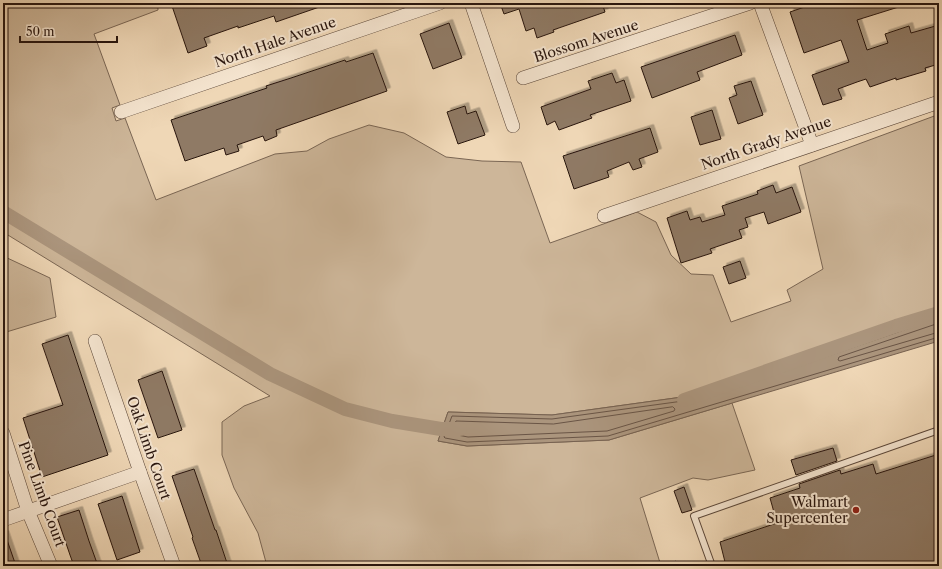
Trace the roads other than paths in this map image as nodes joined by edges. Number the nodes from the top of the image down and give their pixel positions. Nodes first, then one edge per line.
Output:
1 (440, 3) edge
2 (470, 3) edge
3 (750, 3) edge
4 (760, 3) edge
5 (523, 78) dead end
6 (939, 102) edge
7 (121, 112) dead end
8 (513, 126) dead end
9 (812, 145) junction
10 (604, 216) dead end
11 (95, 340) dead end
12 (939, 430) edge
13 (3, 433) edge
14 (140, 472) junction
15 (28, 511) junction
16 (3, 520) edge
17 (51, 566) edge
18 (174, 566) edge
19 (712, 566) edge

1 - 7 street, North Hale Avenue
2 - 8 street
3 - 5 street, Blossom Avenue
4 - 9 street
6 - 9 street, North Grady Avenue
9 - 10 street, North Grady Avenue
11 - 14 street, Oak Limb Court
12 - 19 lane
13 - 15 street, Pine Limb Court
14 - 15 street
14 - 18 street, Oak Limb Court
15 - 16 street
15 - 17 street, Pine Limb Court

